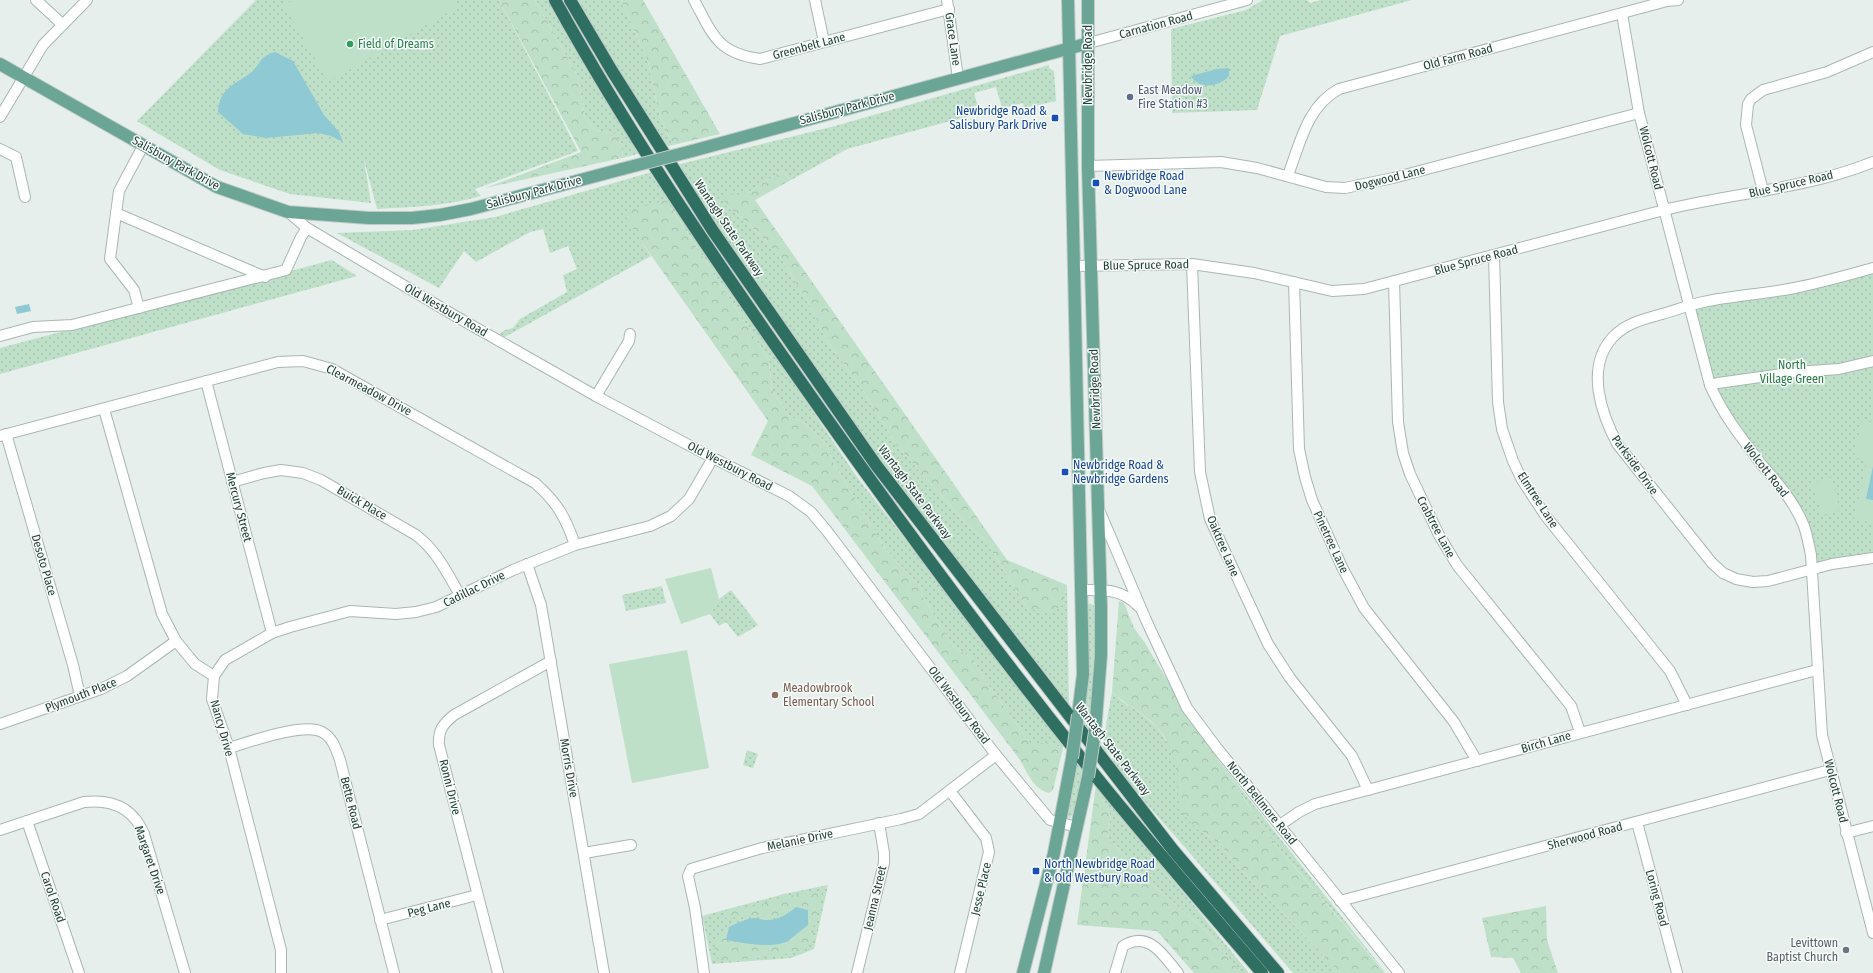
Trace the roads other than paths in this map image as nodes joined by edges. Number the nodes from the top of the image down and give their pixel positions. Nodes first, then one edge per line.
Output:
1 (36, 0) edge
2 (87, 0) edge
3 (555, 0) edge
4 (570, 0) edge
5 (694, 0) edge
6 (815, 0) edge
7 (1068, 0) edge
8 (1088, 0) edge
9 (1247, 0) edge
10 (1678, 0) edge
11 (948, 4) edge
12 (1622, 14) junction
13 (62, 24) junction
14 (824, 42) junction
15 (1089, 43) junction
16 (1068, 48) junction
17 (1873, 52) edge
18 (0, 64) edge
19 (23, 76) junction
20 (958, 78) junction
21 (1639, 113) junction
22 (0, 116) edge
23 (143, 146) junction
24 (0, 149) edge
25 (1873, 162) edge
26 (1088, 166) junction
27 (1288, 175) junction
28 (1763, 191) junction
29 (25, 197) dead end
30 (1664, 210) junction
31 (288, 212) junction
32 (116, 213) junction
33 (307, 228) junction
34 (1494, 255) junction
35 (1192, 264) junction
36 (1073, 266) junction
37 (1091, 266) junction
38 (1873, 268) edge
39 (265, 276) junction
40 (1394, 281) junction
41 (1294, 282) junction
42 (1689, 306) junction
43 (140, 308) junction
44 (630, 334) dead end
45 (0, 336) edge
46 (1873, 361) edge
47 (206, 381) junction
48 (1710, 385) junction
49 (596, 396) junction
50 (104, 408) junction
51 (3, 435) edge
52 (713, 458) junction
53 (232, 482) junction
54 (1098, 507) junction
55 (576, 545) junction
56 (1873, 558) edge
57 (527, 564) junction
58 (1811, 570) junction
59 (1081, 590) junction
60 (1101, 590) junction
61 (460, 596) junction
62 (1146, 620) junction
63 (272, 633) junction
64 (176, 641) junction
65 (551, 661) junction
66 (1817, 670) junction
67 (214, 676) junction
68 (80, 696) junction
69 (1687, 705) junction
70 (0, 724) edge
71 (1580, 732) junction
72 (228, 748) junction
73 (996, 755) junction
74 (1477, 761) junction
75 (1830, 770) junction
76 (1368, 790) junction
77 (950, 791) junction
78 (27, 821) junction
79 (1637, 822) junction
80 (879, 823) junction
81 (1060, 823) junction
82 (1280, 825) junction
83 (1873, 826) edge
84 (1077, 827) junction
85 (0, 830) edge
86 (1846, 833) junction
87 (631, 845) dead end
88 (584, 853) junction
89 (477, 896) junction
90 (1340, 901) junction
91 (380, 920) junction
92 (1873, 933) edge
93 (79, 973) edge
94 (185, 973) edge
95 (281, 973) edge
96 (394, 973) edge
97 (498, 973) edge
98 (604, 973) edge
99 (704, 973) edge
100 (857, 973) edge
101 (960, 973) edge
102 (1023, 973) edge
103 (1044, 973) edge
104 (1116, 973) edge
105 (1178, 973) edge
106 (1262, 973) edge
107 (1278, 973) edge
108 (1399, 973) edge
109 (1677, 973) edge

1 - 13 street
2 - 13 street
3 - 106 highway
4 - 107 highway, Wantagh State Parkway
5 - 14 street, Greenbelt Lane
6 - 14 street
7 - 16 main road, Newbridge Road
8 - 15 main road, Newbridge Road
9 - 15 street, Carnation Road
10 - 12 street, Old Farm Road
11 - 14 street, Greenbelt Lane
11 - 20 street, Grace Lane
12 - 21 street, Wolcott Road
12 - 27 street, Old Farm Road
13 - 19 street
15 - 16 main road, Salisbury Park Drive
15 - 26 main road, Newbridge Road
16 - 20 main road, Salisbury Park Drive
16 - 36 main road, Newbridge Road
17 - 28 street
18 - 19 main road, Salisbury Park Drive
19 - 22 street
19 - 23 main road, Salisbury Park Drive
20 - 31 main road, Salisbury Park Drive, bridge
21 - 27 street, Dogwood Lane
21 - 30 street, Wolcott Road
23 - 31 main road, Salisbury Park Drive
23 - 32 street
24 - 29 street
25 - 28 street, Blue Spruce Road
26 - 27 street, Dogwood Lane
26 - 37 main road, Newbridge Road
28 - 30 street, Blue Spruce Road
30 - 34 street, Blue Spruce Road
30 - 42 street, Wolcott Road
31 - 33 street, Old Westbury Road
32 - 39 street
32 - 43 street
33 - 39 street
33 - 49 street, Old Westbury Road
34 - 40 street, Blue Spruce Road
34 - 69 street, Elmtree Lane
35 - 37 street, Blue Spruce Road
35 - 41 street, Blue Spruce Road
35 - 76 street, Oaktree Lane
36 - 37 street, Blue Spruce Road
36 - 59 main road, Newbridge Road
37 - 54 main road, Newbridge Road
38 - 42 street, Parkside Drive
39 - 43 street
40 - 41 street, Blue Spruce Road
40 - 71 street, Crabtree Lane
41 - 74 street, Pinetree Lane
42 - 48 street, Wolcott Road
42 - 58 street, Parkside Drive
43 - 45 street
44 - 49 street
46 - 48 street
47 - 50 street, Clearmeadow Drive
47 - 53 street, Mercury Street
47 - 55 street, Clearmeadow Drive
48 - 58 street, Wolcott Road
49 - 52 street, Old Westbury Road
50 - 51 street, Clearmeadow Drive
50 - 64 street
51 - 68 street, Desoto Place
52 - 55 street, Cadillac Drive
52 - 73 street, Old Westbury Road
53 - 61 street, Buick Place
53 - 63 street, Mercury Street
54 - 60 main road, Newbridge Road
54 - 62 street, North Bellmore Road
55 - 57 street, Cadillac Drive
56 - 58 street, Parkside Drive
57 - 61 street, Cadillac Drive
57 - 65 street, Morris Drive
58 - 66 street, Wolcott Road
59 - 60 street, North Bellmore Road
59 - 81 main road, Newbridge Road, bridge
60 - 62 street, North Bellmore Road
60 - 84 main road, Newbridge Road, bridge
61 - 63 street, Cadillac Drive
62 - 82 street, North Bellmore Road
63 - 67 street, Cadillac Drive
64 - 67 street
64 - 68 street, Plymouth Place
65 - 88 street, Morris Drive
65 - 89 street, Ronni Drive
66 - 69 street, Birch Lane
66 - 75 street, Wolcott Road
67 - 72 street, Nancy Drive
68 - 70 street, Plymouth Place
69 - 71 street, Birch Lane
71 - 74 street, Birch Lane
72 - 91 street, Bette Road
72 - 95 street, Nancy Drive
73 - 77 street, Melanie Drive
73 - 81 street, Old Westbury Road
74 - 76 street, Birch Lane
75 - 79 street, Sherwood Road
75 - 86 street, Wolcott Road
76 - 82 street, Birch Lane
77 - 80 street, Melanie Drive
77 - 101 street, Jesse Place
78 - 85 street, Margaret Drive
78 - 93 street, Carol Road
78 - 94 street, Margaret Drive
79 - 90 street, Sherwood Road
79 - 109 street, Loring Road
80 - 99 street, Melanie Drive
80 - 100 street, Jeanna Street
81 - 84 street, Old Westbury Road
81 - 102 main road, Newbridge Road
82 - 90 street, North Bellmore Road
83 - 86 street
84 - 103 main road, Newbridge Road
86 - 92 street, Wolcott Road
87 - 88 street
88 - 98 street, Morris Drive
89 - 91 street, Peg Lane
89 - 97 street, Ronni Drive
90 - 108 street, North Bellmore Road
91 - 96 street, Bette Road
104 - 105 street

